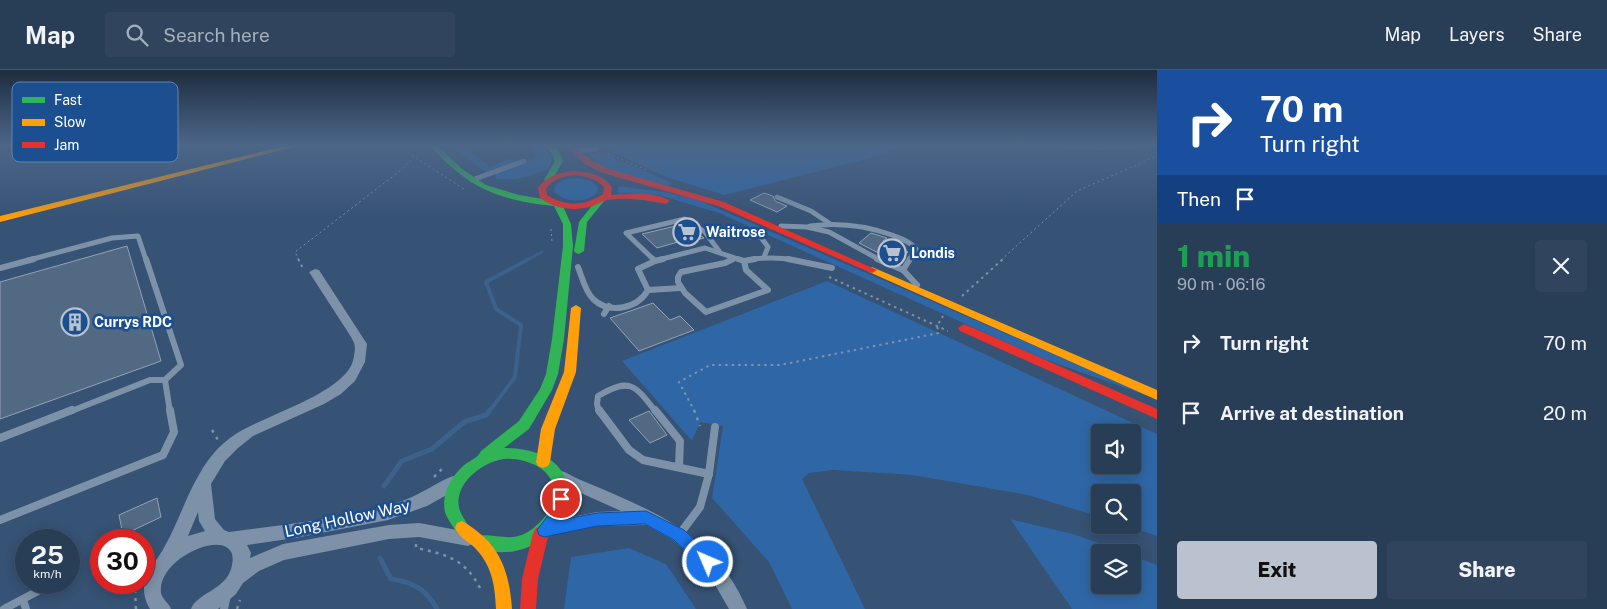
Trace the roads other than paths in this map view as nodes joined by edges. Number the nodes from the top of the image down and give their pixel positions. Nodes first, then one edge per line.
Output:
1 (174, 169) edge
2 (200, 169) edge
3 (456, 169) edge
4 (506, 169) edge
5 (554, 169) edge
6 (583, 169) edge
7 (602, 169) edge
8 (598, 178) junction
9 (546, 182) junction
10 (470, 186) junction
11 (491, 188) junction
12 (776, 197) dead end
13 (702, 198) junction
14 (603, 199) junction
15 (556, 204) junction
16 (700, 210) dead end
17 (0, 212) edge
18 (0, 219) edge
19 (829, 223) junction
20 (765, 224) junction
21 (807, 227) junction
22 (756, 234) road end
23 (777, 246) junction
24 (718, 251) junction
25 (764, 256) junction
26 (734, 259) junction
27 (654, 261) junction
28 (744, 261) junction
29 (578, 267) junction
30 (0, 268) edge
31 (903, 270) junction
32 (315, 272) road end
33 (832, 272) joint
34 (680, 288) junction
35 (648, 290) junction
36 (768, 290) joint
37 (924, 294) junction
38 (609, 306) junction
39 (604, 314) dead end
40 (952, 328) road end
41 (165, 380) junction
42 (1157, 395) edge
43 (1157, 414) edge
44 (715, 427) dead end
45 (0, 438) edge
46 (477, 462) junction
47 (679, 466) junction
48 (549, 468) junction
49 (709, 474) junction
50 (459, 479) junction
51 (203, 483) junction
52 (646, 518) junction
53 (0, 520) edge
54 (542, 532) junction
55 (679, 535) junction
56 (225, 538) junction
57 (476, 540) junction
58 (169, 556) junction
59 (234, 582) junction
60 (39, 594) edge
61 (25, 604) edge
62 (4, 609) edge
63 (162, 609) edge
64 (200, 609) edge
65 (224, 609) edge
66 (504, 609) edge
67 (528, 609) edge
68 (738, 609) edge

1 - 17 highway
2 - 18 highway
3 - 10 highway
4 - 10 lane
5 - 9 highway
6 - 8 highway
7 - 13 highway
8 - 9 highway
8 - 13 highway
8 - 14 highway
9 - 11 highway
9 - 15 highway
10 - 11 highway
11 - 15 highway
12 - 19 lane
13 - 20 highway
14 - 15 highway
14 - 16 highway
14 - 29 highway
15 - 46 highway
19 - 21 lane
19 - 31 lane
20 - 21 lane
20 - 37 highway
21 - 31 lane
22 - 23 highway
23 - 25 lane
23 - 33 highway
24 - 26 lane
24 - 27 lane
24 - 27 lane
25 - 28 lane
25 - 33 lane
26 - 28 lane
26 - 34 lane
27 - 35 lane
28 - 36 lane
29 - 38 lane
29 - 48 highway
30 - 41 lane
31 - 37 lane
32 - 51 street
34 - 35 lane
34 - 36 lane
35 - 38 lane
37 - 42 highway
38 - 39 lane
40 - 43 highway
41 - 45 lane
41 - 53 lane
44 - 49 lane
46 - 48 highway
46 - 50 highway
47 - 47 lane
47 - 49 lane
48 - 52 street
48 - 54 highway
49 - 55 lane
50 - 56 street, Long Hollow Way
50 - 57 highway
51 - 56 street
51 - 58 street
52 - 54 street
52 - 55 street
54 - 57 highway
54 - 67 highway
55 - 68 street
56 - 58 street, Long Hollow Way
56 - 59 street
57 - 59 street, Long Hollow Way
57 - 66 highway
58 - 63 street
59 - 64 street, Long Hollow Way
59 - 65 lane
60 - 61 lane
61 - 62 lane

